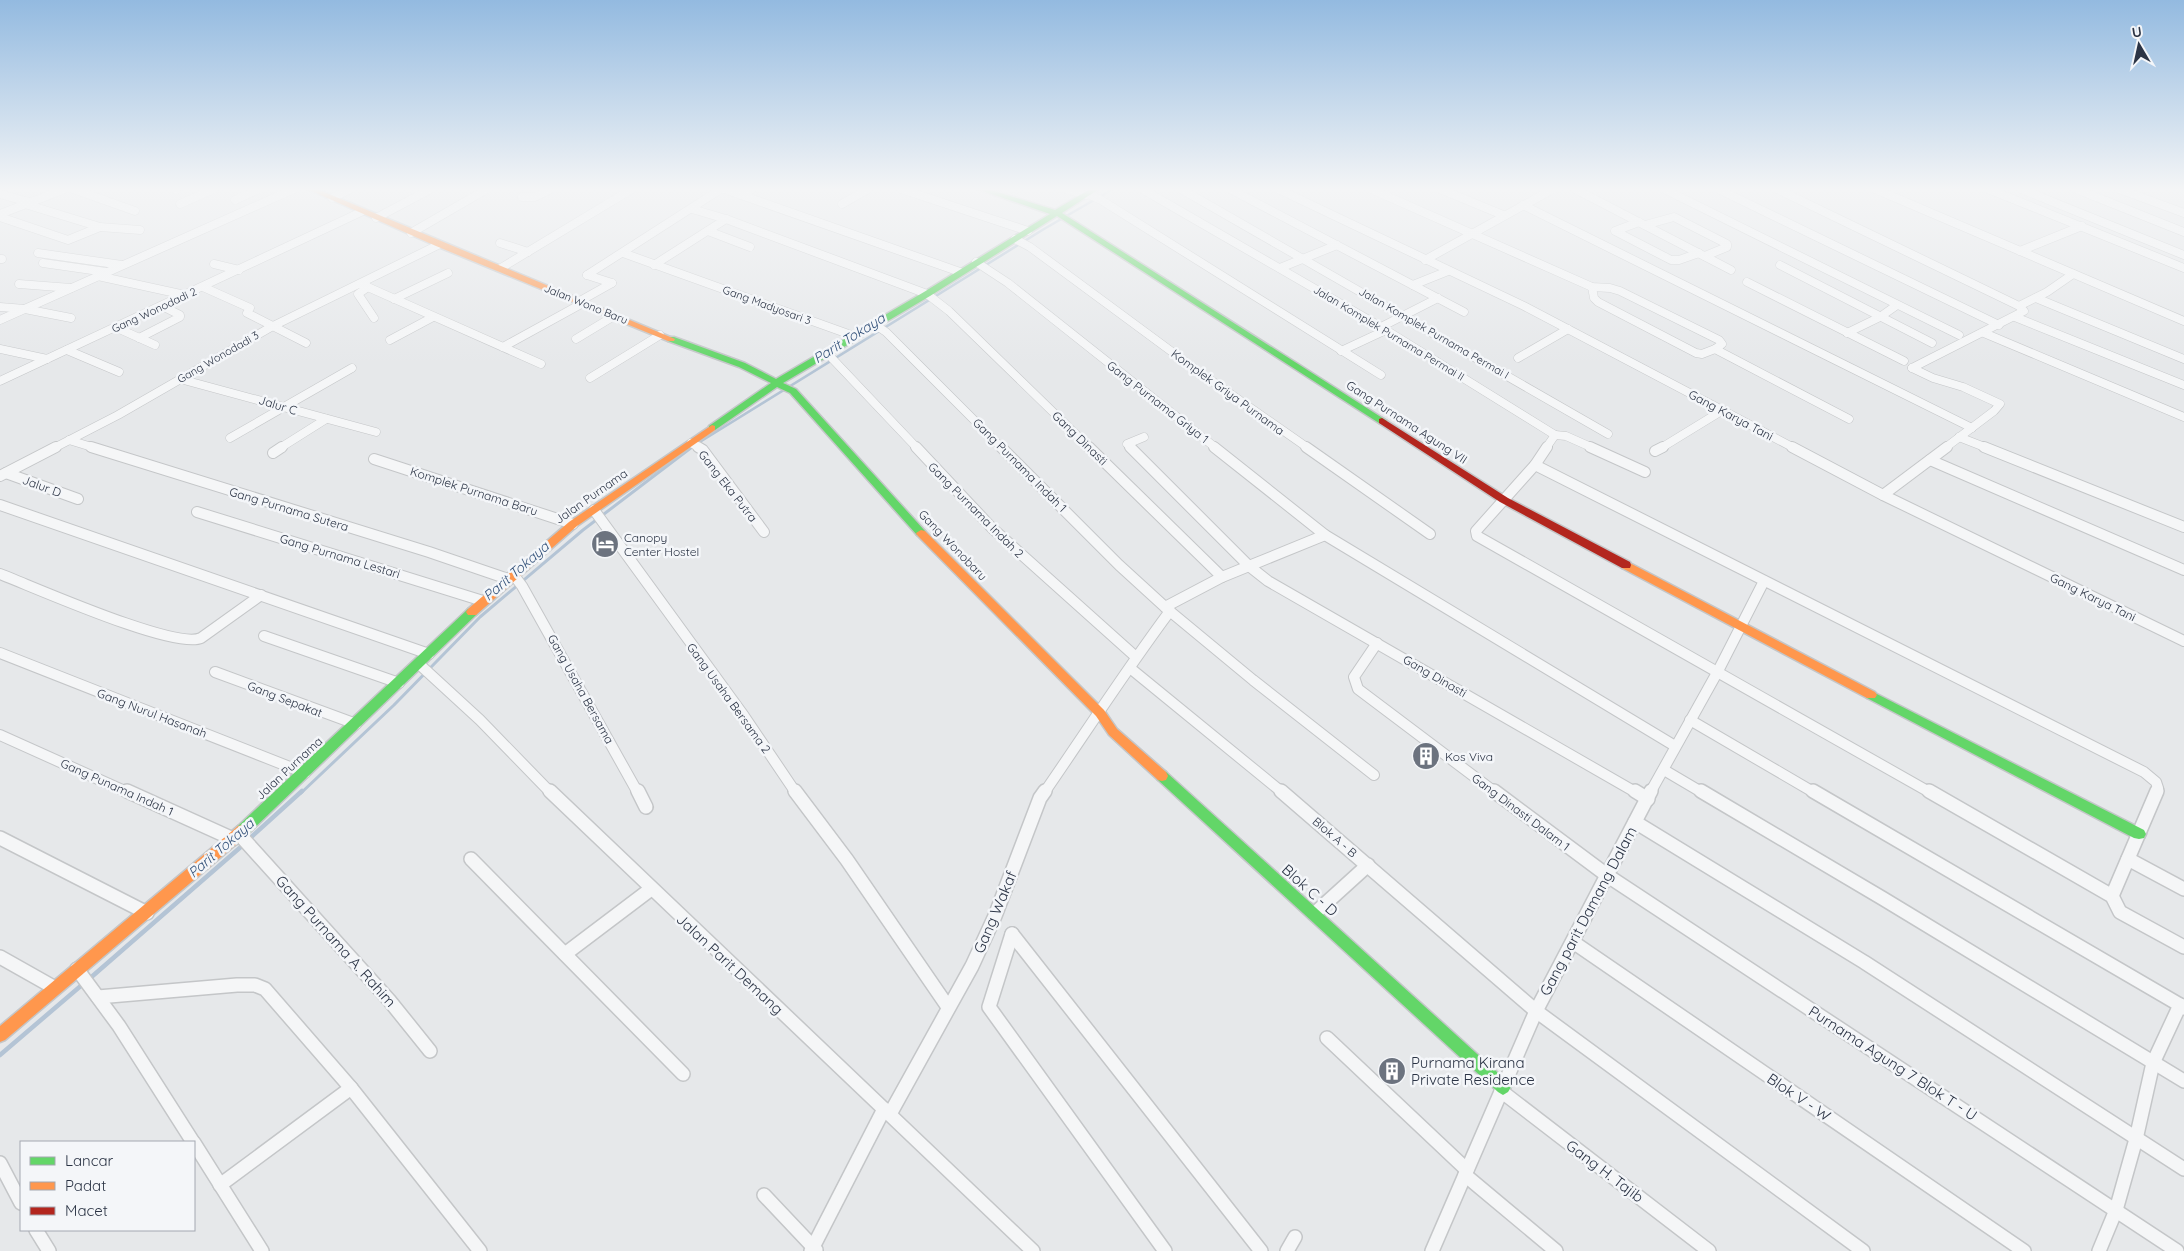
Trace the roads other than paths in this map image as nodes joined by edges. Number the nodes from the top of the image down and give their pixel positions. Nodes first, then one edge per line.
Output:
1 (163, 247) edge
2 (287, 247) edge
3 (434, 247) edge
4 (445, 247) edge
5 (514, 247) edge
6 (536, 247) edge
7 (632, 247) edge
8 (682, 247) edge
9 (801, 247) edge
10 (892, 247) edge
11 (1004, 247) edge
12 (1031, 247) edge
13 (1113, 247) edge
14 (1176, 247) edge
15 (1244, 247) edge
16 (1283, 247) edge
17 (1330, 247) edge
18 (1342, 247) edge
19 (1399, 247) edge
20 (1447, 247) edge
21 (1504, 247) edge
22 (1608, 247) edge
23 (1647, 247) edge
24 (1688, 247) edge
25 (1726, 247) edge
26 (1781, 247) edge
27 (1839, 247) edge
28 (1898, 247) edge
29 (2012, 247) edge
30 (2029, 247) edge
31 (2134, 247) edge
32 (2165, 247) edge
33 (2020, 251) junction
34 (528, 252) junction
35 (38, 253) dead end
36 (623, 253) junction
37 (1702, 255) junction
38 (2184, 255) edge
39 (1301, 258) junction
40 (1425, 260) junction
41 (978, 262) junction
42 (43, 263) dead end
43 (214, 264) dead end
44 (123, 265) junction
45 (654, 265) junction
46 (1780, 265) dead end
47 (501, 268) junction
48 (1280, 268) junction
49 (2184, 268) edge
50 (239, 270) junction
51 (1730, 270) dead end
52 (1448, 271) junction
53 (108, 272) junction
54 (960, 272) junction
55 (448, 274) dead end
56 (2073, 274) junction
57 (98, 276) junction
58 (1747, 282) dead end
59 (19, 284) dead end
60 (364, 285) junction
61 (1413, 285) junction
62 (203, 287) junction
63 (1592, 287) junction
64 (72, 288) junction
65 (185, 295) junction
66 (931, 297) junction
67 (1438, 298) junction
68 (2036, 298) junction
69 (394, 299) junction
70 (582, 302) junction
71 (1897, 305) junction
72 (162, 306) junction
73 (2019, 306) junction
74 (0, 307) edge
75 (25, 309) junction
76 (1464, 312) dead end
77 (1402, 315) junction
78 (614, 316) junction
79 (2015, 316) junction
80 (434, 317) junction
81 (1880, 317) junction
82 (71, 318) dead end
83 (374, 318) dead end
84 (0, 320) edge
85 (2184, 321) edge
86 (1999, 325) junction
87 (114, 327) junction
88 (271, 327) junction
89 (879, 328) junction
90 (1384, 328) junction
91 (1568, 329) junction
92 (1847, 333) junction
93 (1984, 333) junction
94 (660, 335) junction
95 (1959, 335) dead end
96 (854, 336) junction
97 (139, 338) junction
98 (576, 339) dead end
99 (390, 340) dead end
100 (306, 343) dead end
101 (1932, 343) dead end
102 (155, 345) dead end
103 (504, 347) junction
104 (0, 349) edge
105 (67, 350) junction
106 (1715, 350) junction
107 (1341, 351) junction
108 (830, 358) junction
109 (1518, 358) dead end
110 (47, 359) junction
111 (2184, 359) edge
112 (1904, 361) dead end
113 (540, 364) dead end
114 (352, 368) dead end
115 (119, 372) dead end
116 (1381, 375) dead end
117 (590, 378) dead end
118 (180, 379) junction
119 (0, 381) edge
120 (780, 383) junction
121 (2184, 385) edge
122 (284, 407) junction
123 (1723, 410) junction
124 (2184, 417) edge
125 (326, 418) junction
126 (1849, 418) dead end
127 (1972, 428) junction
128 (376, 432) dead end
129 (1608, 434) dead end
130 (1555, 435) junction
131 (1144, 437) dead end
132 (1959, 437) junction
133 (230, 438) dead end
134 (69, 440) junction
135 (692, 444) junction
136 (1656, 451) dead end
137 (274, 453) dead end
138 (374, 459) dead end
139 (1930, 460) junction
140 (1535, 465) junction
141 (1645, 472) dead end
142 (3, 474) edge
143 (1882, 495) junction
144 (78, 499) dead end
145 (1504, 500) junction
146 (0, 505) edge
147 (197, 512) dead end
148 (597, 514) junction
149 (573, 524) junction
150 (2184, 527) edge
151 (764, 532) dead end
152 (1430, 534) dead end
153 (1325, 535) junction
154 (1249, 566) junction
155 (2184, 570) edge
156 (0, 574) edge
157 (1222, 577) junction
158 (515, 579) junction
159 (1764, 581) junction
160 (261, 595) junction
161 (483, 601) junction
162 (1168, 609) junction
163 (1740, 625) junction
164 (264, 636) dead end
165 (2184, 641) edge
166 (1377, 643) junction
167 (0, 653) edge
168 (429, 654) junction
169 (1133, 663) junction
170 (425, 668) junction
171 (1718, 671) junction
172 (215, 672) dead end
173 (399, 683) junction
174 (1100, 713) junction
175 (1690, 720) junction
176 (356, 724) junction
177 (0, 735) edge
178 (1675, 746) junction
179 (1664, 770) junction
180 (305, 773) junction
181 (1374, 775) dead end
182 (1648, 799) junction
183 (646, 807) dead end
184 (1635, 822) junction
185 (2139, 834) junction
186 (0, 838) edge
187 (241, 839) junction
188 (471, 858) dead end
189 (2128, 859) junction
190 (1368, 866) junction
191 (1608, 876) junction
192 (651, 889) junction
193 (2184, 889) edge
194 (2112, 896) junction
195 (147, 913) junction
196 (1314, 914) junction
197 (1573, 942) junction
198 (2184, 948) edge
199 (565, 954) junction
200 (0, 957) edge
201 (87, 982) junction
202 (55, 988) junction
203 (948, 1007) junction
204 (2182, 1007) edge
205 (1536, 1011) junction
206 (0, 1035) edge
207 (1327, 1038) dead end
208 (430, 1050) dead end
209 (2153, 1063) junction
210 (683, 1074) dead end
211 (2184, 1081) edge
212 (351, 1088) junction
213 (1502, 1089) junction
214 (887, 1112) junction
215 (2136, 1140) junction
216 (192, 1141) edge
217 (195, 1146) edge
218 (0, 1163) edge
219 (2184, 1169) edge
220 (1466, 1173) junction
221 (220, 1185) junction
222 (764, 1195) dead end
223 (20, 1201) edge
224 (2116, 1210) junction
225 (37, 1231) edge
226 (1295, 1237) dead end
227 (476, 1250) edge
228 (814, 1250) edge
229 (49, 1251) edge
230 (262, 1251) edge
231 (1033, 1251) edge
232 (1165, 1251) edge
233 (1261, 1251) edge
234 (1287, 1251) edge
235 (1432, 1251) edge
236 (1556, 1251) edge
237 (1709, 1251) edge
238 (1863, 1251) edge
239 (2024, 1251) edge
240 (2099, 1251) edge
241 (2177, 1251) edge

1 - 44 street
2 - 50 street, Gang Wonodadi 2
3 - 60 street, Gang Wonodadi 3
4 - 47 street, Jalan Wono Baru
5 - 34 street
6 - 34 street
7 - 36 street
8 - 45 street
9 - 66 street, Gang Dinasti
10 - 54 street
11 - 41 street, Jalan Purnama
12 - 152 street, Komplek Griya Purnama
13 - 145 street, Gang Purnama Agung VII
14 - 107 street
15 - 48 street, Jalan Komplek Purnama Permai II
16 - 39 street, Jalan Komplek Purnama Permai I
17 - 39 street
18 - 61 street
19 - 40 street, Gang Karya Tani
20 - 40 street
21 - 63 street
22 - 127 street
23 - 37 street
24 - 37 street
25 - 37 street
26 - 71 street
27 - 86 street
28 - 73 street
29 - 33 street
30 - 33 street
31 - 49 street
32 - 38 street
33 - 56 street
34 - 47 street
35 - 44 street
36 - 45 street, Gang Madyosari 3
36 - 70 street
37 - 51 street
39 - 48 street
39 - 77 street, Jalan Komplek Purnama Permai I
40 - 52 street, Gang Karya Tani
41 - 54 street, Jalan Purnama
41 - 153 street, Gang Purnama Griya 1
42 - 53 street
43 - 50 street
44 - 53 street
45 - 96 street, Gang Madyosari 3
46 - 81 street
47 - 70 street, Jalan Wono Baru
48 - 90 street, Jalan Komplek Purnama Permai II
50 - 62 street, Gang Wonodadi 2
52 - 61 street
52 - 91 street, Gang Karya Tani
53 - 57 street
54 - 66 street, Jalan Purnama
55 - 69 street
56 - 68 street
56 - 85 street
57 - 64 street
57 - 65 street
58 - 92 street
59 - 64 street
60 - 69 street
60 - 83 street
60 - 88 street, Gang Wonodadi 3
61 - 67 street
62 - 65 street, Gang Wonodadi 2
62 - 88 street
63 - 106 street
63 - 106 street
64 - 75 street
65 - 72 street, Gang Wonodadi 2
66 - 89 street, Jalan Purnama
66 - 157 street, Gang Dinasti
67 - 76 street
67 - 77 street
68 - 73 street
68 - 111 street
69 - 80 street
70 - 78 street, Jalan Wono Baru
70 - 103 street
71 - 81 street
71 - 95 street
72 - 87 street, Gang Wonodadi 2
72 - 97 street
73 - 79 street
74 - 75 street
75 - 82 street
75 - 84 street
77 - 90 street
77 - 129 street, Jalan Komplek Purnama Permai I
78 - 94 street, Jalan Wono Baru
78 - 98 street
79 - 86 street
79 - 121 street
80 - 99 street
80 - 103 street
81 - 92 street
81 - 101 street
86 - 93 street
87 - 97 street
87 - 105 street, Gang Wonodadi 2
88 - 100 street
88 - 118 street, Gang Wonodadi 3
89 - 96 street, Jalan Purnama
89 - 162 street, Gang Purnama Indah 1
90 - 107 street
90 - 130 street, Jalan Komplek Purnama Permai II
91 - 109 street
91 - 123 street, Gang Karya Tani
92 - 112 street
93 - 124 street
93 - 127 street
94 - 117 street
94 - 120 street, Jalan Wono Baru
96 - 108 street, Jalan Purnama
97 - 102 street
103 - 113 street
104 - 110 street
105 - 110 street, Gang Wonodadi 2
105 - 115 street
106 - 126 street
107 - 116 street
108 - 120 street, Jalan Purnama
108 - 169 street, Gang Purnama Indah 2
110 - 119 street, Gang Wonodadi 2
114 - 122 street
118 - 122 street, Jalur C
118 - 134 street, Gang Wonodadi 3
120 - 135 street, Jalan Purnama
120 - 174 street, Gang Wonobaru
122 - 125 street, Jalur C
122 - 133 street
123 - 136 street
123 - 143 street, Gang Karya Tani
125 - 128 street, Jalur C
125 - 137 street
127 - 132 street
130 - 140 street
130 - 141 street, Jalan Komplek Purnama Permai II
131 - 154 street, Gang Dinasti
132 - 139 street
132 - 150 street
134 - 142 street, Gang Wonodadi 3
134 - 158 street, Gang Purnama Sutera
135 - 148 street, Jalan Purnama
135 - 151 street, Gang Eka Putra
138 - 149 street, Komplek Purnama Baru
139 - 143 street
139 - 155 street
140 - 145 street
140 - 159 street
142 - 144 street, Jalur D
143 - 165 street, Gang Karya Tani
145 - 163 street, Gang Purnama Agung VII
145 - 171 street
146 - 160 street
147 - 161 street, Gang Purnama Lestari
148 - 149 street, Jalan Purnama
148 - 203 street, Gang Usaha Bersama 2
149 - 158 street, Jalan Purnama
153 - 154 street
153 - 178 street, Gang Purnama Griya 1
154 - 157 street
154 - 166 street, Gang Dinasti
156 - 160 street
157 - 162 street
158 - 161 street, Jalan Purnama
158 - 183 street, Gang Usaha Bersama
159 - 163 street, Gang parit Damang Dalam
159 - 185 street
160 - 168 street
161 - 168 street, Jalan Purnama
162 - 169 street
162 - 181 street
163 - 171 street, Gang parit Damang Dalam
163 - 185 street, Gang Purnama Agung VII
164 - 173 street
166 - 182 street, Gang Dinasti
166 - 191 street, Gang Dinasti Dalam 1
167 - 180 street, Gang Nurul Hasanah
168 - 170 street, Jalan Purnama
169 - 174 street
169 - 190 street, Blok A - B
170 - 173 street, Jalan Purnama
170 - 192 street, Jalan Parit Demang
171 - 175 street, Gang parit Damang Dalam
171 - 194 street
172 - 176 street, Gang Sepakat
173 - 176 street, Jalan Purnama
174 - 196 street, Blok C - D
174 - 203 street, Gang Wakaf
175 - 178 street, Gang parit Damang Dalam
175 - 204 street
176 - 180 street, Jalan Purnama
177 - 187 street, Gang Punama Indah 1
178 - 179 street, Gang parit Damang Dalam
179 - 182 street, Gang parit Damang Dalam
179 - 209 street
180 - 187 street, Jalan Purnama
182 - 184 street, Gang parit Damang Dalam
184 - 191 street, Gang parit Damang Dalam
184 - 215 street
185 - 189 street
186 - 195 street
187 - 195 street, Jalan Purnama
187 - 208 street, Gang Purnama A. Rahim
188 - 199 street
189 - 193 street
189 - 194 street
190 - 196 street
190 - 205 street, Blok A - B
191 - 197 street, Gang parit Damang Dalam
191 - 224 street, Purnama Agung 7 Blok T - U
192 - 199 street
192 - 214 street, Jalan Parit Demang
194 - 198 street
195 - 201 street, Jalan Purnama
196 - 213 street, Blok C - D
197 - 205 street, Gang parit Damang Dalam
197 - 239 street, Blok V - W
199 - 210 street
200 - 202 street
201 - 202 street, Jalan Purnama
201 - 212 street
201 - 216 street
202 - 206 street, Jalan Purnama
203 - 214 street, Gang Wakaf
204 - 209 street
205 - 213 street, Gang parit Damang Dalam
205 - 238 street, Blok A - B
207 - 220 street
209 - 211 street
209 - 215 street
212 - 221 street
212 - 227 street
213 - 220 street, Gang parit Damang Dalam
213 - 237 street, Gang H. Tajib
214 - 228 street, Gang Wakaf
214 - 231 street, Jalan Parit Demang
215 - 219 street
215 - 224 street
217 - 221 street
218 - 223 street
220 - 235 street, Gang parit Damang Dalam
220 - 236 street
221 - 230 street
222 - 228 street
224 - 240 street
224 - 241 street, Purnama Agung 7 Blok T - U
225 - 229 street
226 - 234 street
232 - 233 street

